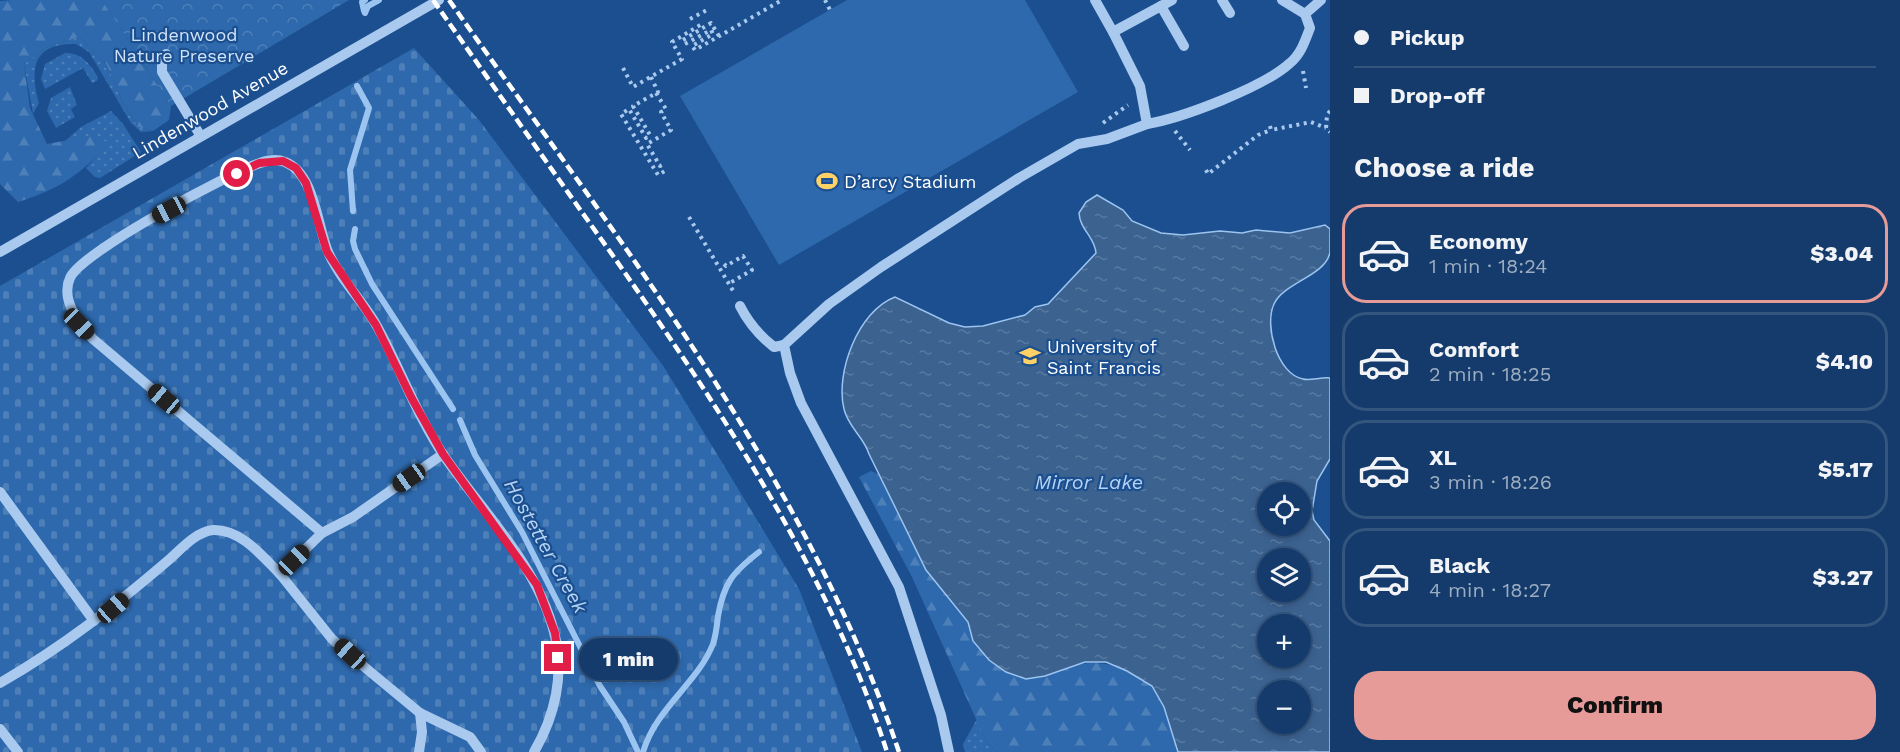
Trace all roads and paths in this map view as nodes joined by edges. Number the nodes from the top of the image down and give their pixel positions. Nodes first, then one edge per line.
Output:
1 (439, 0) edge
2 (782, 0) edge
3 (825, 0) edge
4 (1095, 0) edge
5 (1172, 0) edge
6 (1222, 0) edge
7 (1282, 0) edge
8 (1321, 0) edge
9 (1161, 6) junction
10 (707, 10) dead end
11 (830, 10) dead end
12 (1230, 13) dead end
13 (1305, 14) junction
14 (698, 15) junction
15 (690, 20) dead end
16 (703, 26) junction
17 (1113, 32) junction
18 (719, 36) junction
19 (1184, 46) dead end
20 (166, 54) dead end
21 (622, 68) dead end
22 (651, 77) junction
23 (657, 93) junction
24 (1330, 111) edge
25 (1168, 120) junction
26 (1147, 124) junction
27 (1328, 130) edge
28 (200, 135) junction
29 (1190, 150) dead end
30 (662, 165) dead end
31 (665, 171) dead end
32 (1206, 171) dead end
33 (689, 217) dead end
34 (0, 252) edge
35 (724, 264) dead end
36 (740, 306) dead end
37 (784, 345) junction
38 (443, 454) junction
39 (0, 492) edge
40 (322, 533) junction
41 (280, 574) junction
42 (94, 621) junction
43 (0, 683) edge
44 (420, 713) junction
45 (0, 729) edge
46 (18, 752) edge
47 (419, 752) edge
48 (481, 752) edge
49 (534, 752) edge
50 (949, 752) edge

1 - 28 street, Lindenwood Avenue
2 - 18 path
3 - 11 path
4 - 17 street
5 - 9 street
6 - 12 street
7 - 13 street
8 - 13 street
9 - 17 street
9 - 19 street
10 - 14 path
13 - 25 street
14 - 15 path
14 - 16 path
16 - 18 path
16 - 18 path
16 - 22 path
17 - 26 street
20 - 28 street
21 - 22 path
22 - 23 path
23 - 30 path
23 - 31 path
24 - 27 path
25 - 26 street
25 - 29 path
26 - 37 street
27 - 32 path
28 - 34 street, Lindenwood Avenue
33 - 35 path
36 - 37 street
37 - 50 street
38 - 40 street
38 - 40 street
38 - 49 street
39 - 42 street
40 - 41 street
41 - 42 street
41 - 44 street
42 - 43 street
44 - 47 street
44 - 48 street
45 - 46 street

